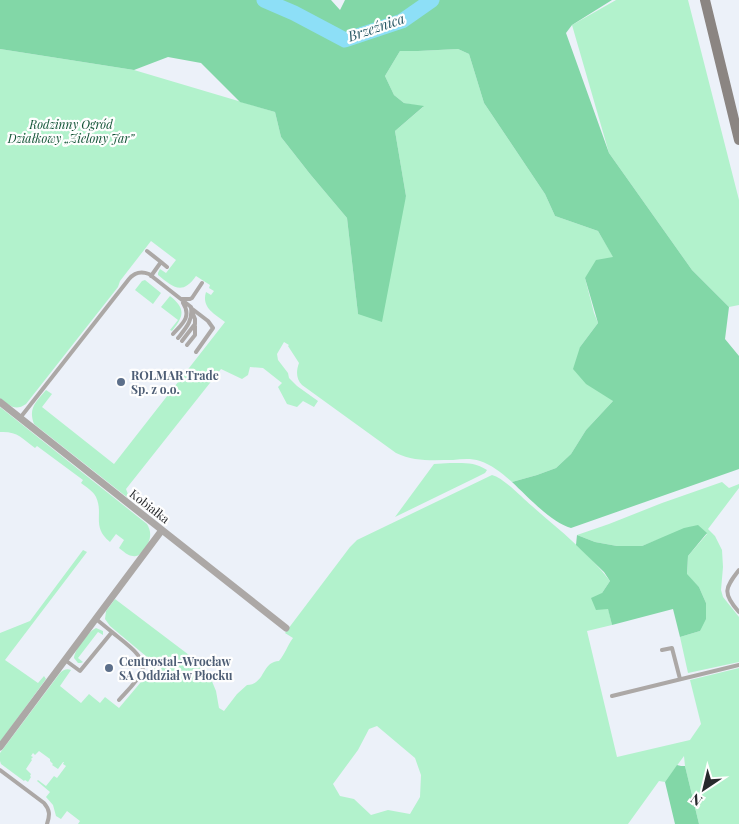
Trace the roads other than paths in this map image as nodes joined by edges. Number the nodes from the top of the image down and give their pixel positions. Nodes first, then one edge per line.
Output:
1 (705, 0) edge
2 (739, 140) edge
3 (147, 251) dead end
4 (161, 262) junction
5 (167, 268) dead end
6 (151, 276) junction
7 (202, 283) dead end
8 (181, 299) junction
9 (191, 310) junction
10 (195, 326) junction
11 (173, 334) dead end
12 (178, 338) dead end
13 (182, 342) dead end
14 (187, 345) dead end
15 (196, 352) dead end
16 (0, 402) edge
17 (20, 418) junction
18 (162, 530) junction
19 (739, 570) edge
20 (739, 612) edge
21 (96, 619) junction
22 (286, 628) dead end
23 (112, 632) junction
24 (662, 650) dead end
25 (65, 660) junction
26 (739, 665) edge
27 (680, 679) junction
28 (612, 696) dead end
29 (119, 700) dead end
30 (0, 747) edge
31 (0, 770) edge
32 (47, 824) edge

1 - 2 main road
3 - 4 lane
4 - 5 lane
4 - 6 lane
6 - 8 lane
6 - 17 lane
7 - 8 lane
8 - 9 lane
8 - 11 lane
9 - 10 lane
9 - 12 lane
9 - 15 lane
10 - 13 lane
10 - 14 lane
16 - 17 street, Kobiałka
17 - 18 street, Kobiałka
18 - 21 street
18 - 22 street, Kobiałka
19 - 20 lane
21 - 23 lane
21 - 25 street
23 - 25 lane
23 - 29 lane
24 - 27 lane
25 - 30 street
26 - 27 lane
27 - 28 lane
31 - 32 lane

